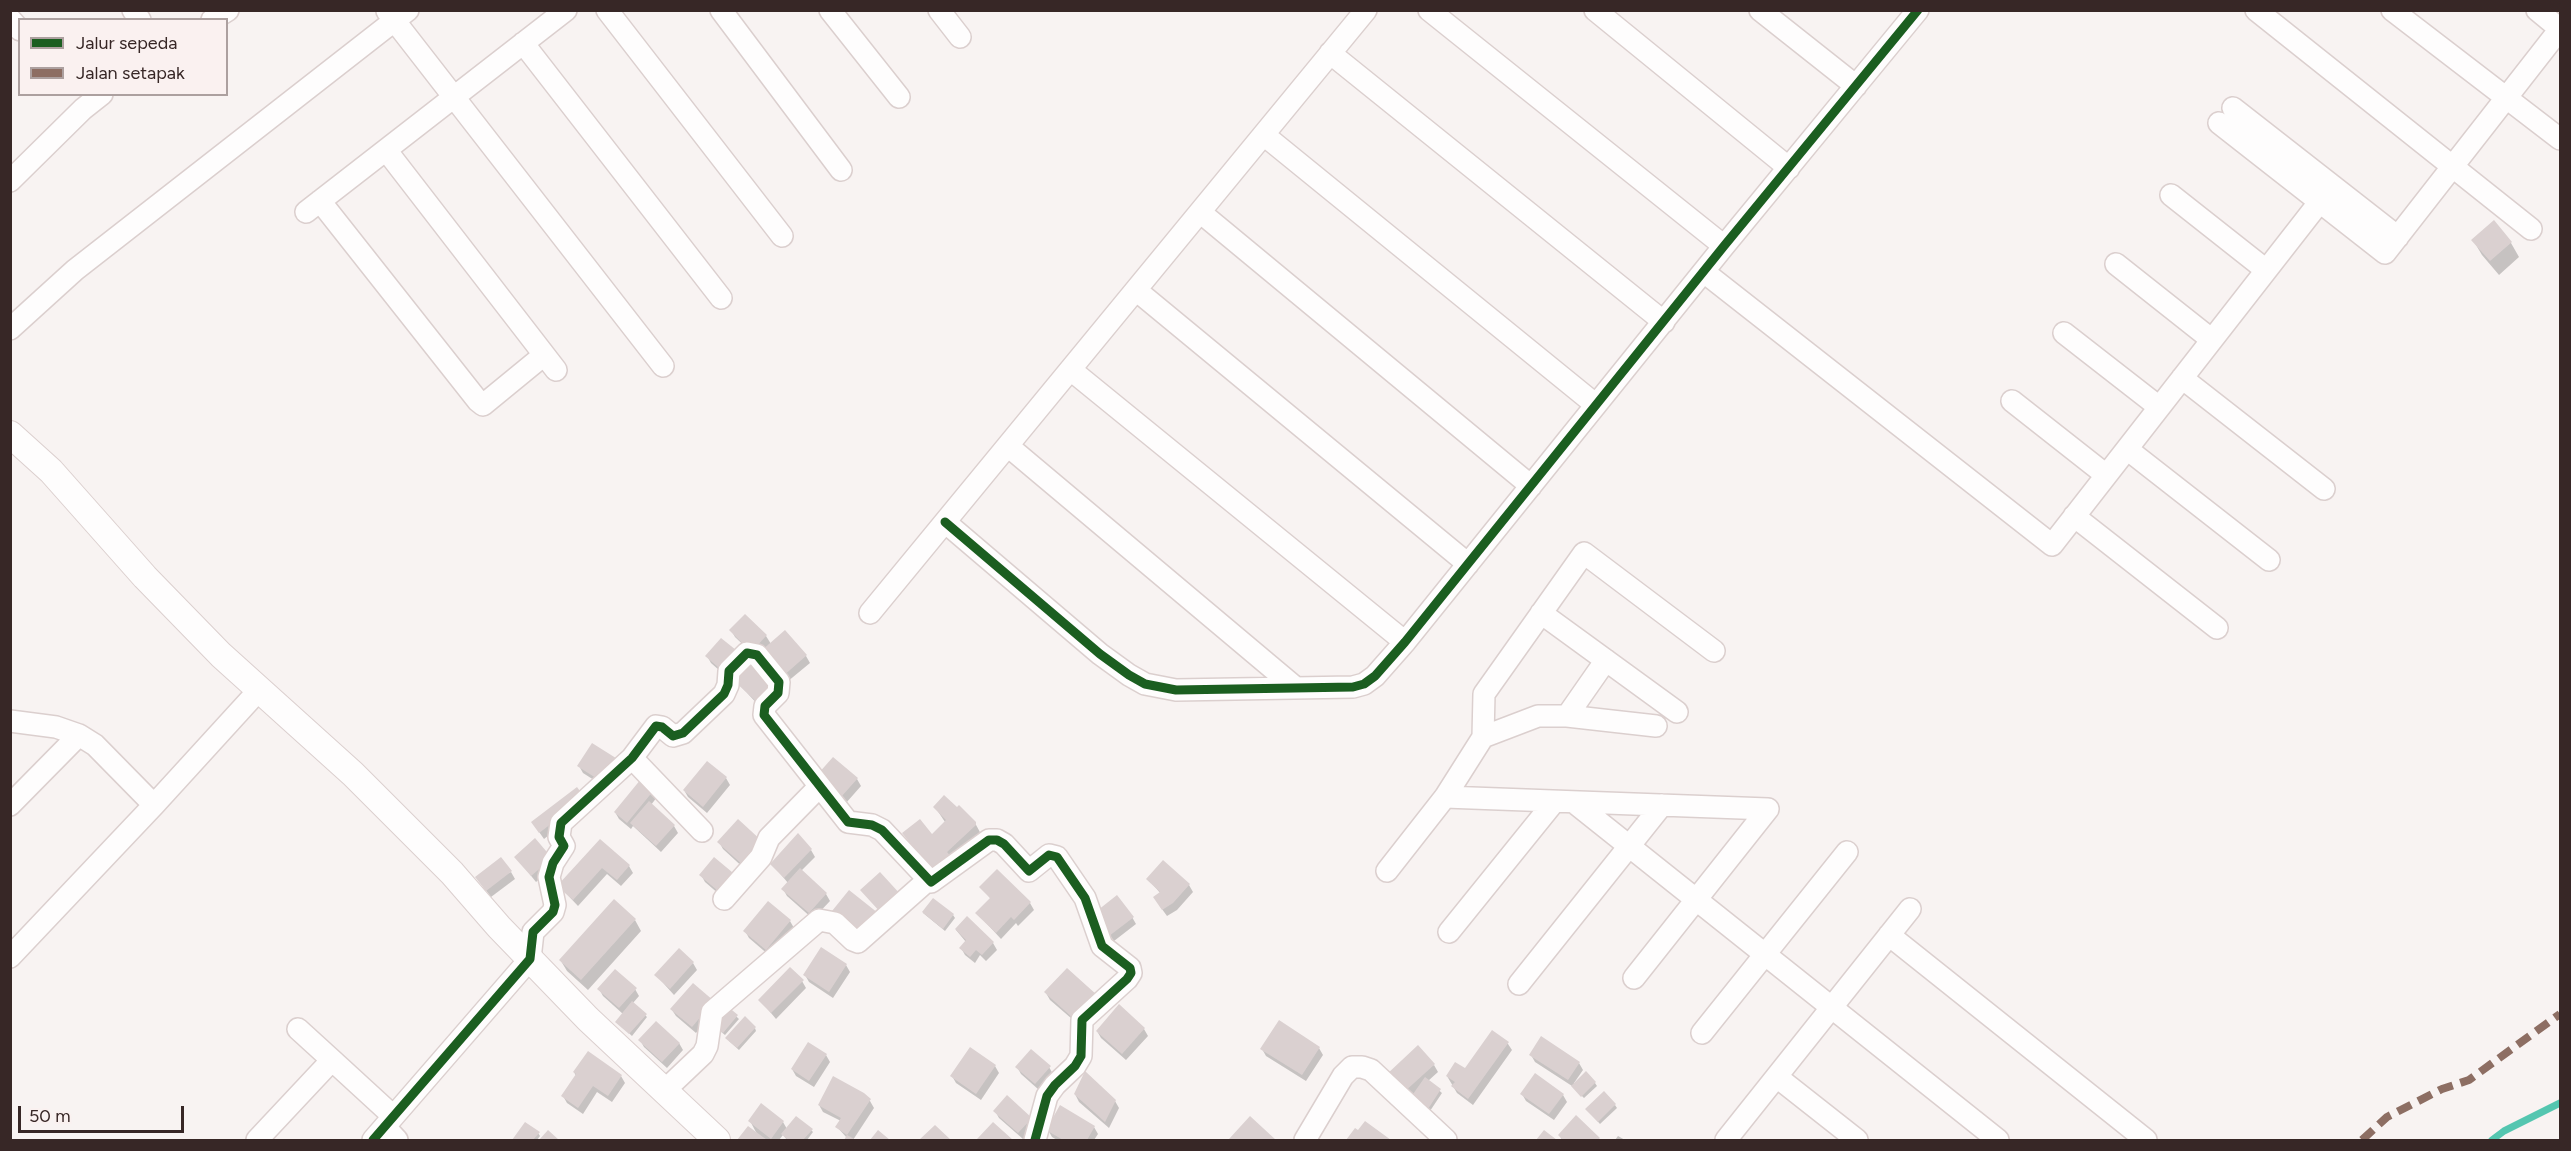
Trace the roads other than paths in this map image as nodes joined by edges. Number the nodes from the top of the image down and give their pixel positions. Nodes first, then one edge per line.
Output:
1 (228, 10) edge
2 (566, 10) edge
3 (607, 10) edge
4 (721, 10) edge
5 (830, 10) edge
6 (939, 10) edge
7 (1366, 10) edge
8 (1429, 10) edge
9 (1595, 10) edge
10 (1760, 10) edge
11 (1918, 10) edge
12 (2256, 10) edge
13 (2392, 10) edge
14 (2537, 10) edge
15 (396, 14) edge
16 (215, 18) edge
17 (2560, 29) edge
18 (960, 37) dead end
19 (524, 43) junction
20 (1330, 53) junction
21 (1856, 86) junction
22 (96, 96) edge
23 (454, 97) junction
24 (899, 97) dead end
25 (2507, 97) junction
26 (77, 102) edge
27 (2226, 115) dead end
28 (1264, 135) junction
29 (2560, 140) edge
30 (386, 150) junction
31 (2453, 167) junction
32 (1789, 168) junction
33 (841, 170) dead end
34 (10, 181) edge
35 (2326, 194) junction
36 (2171, 195) dead end
37 (1200, 212) junction
38 (2531, 228) dead end
39 (782, 236) dead end
40 (1724, 246) junction
41 (2116, 264) dead end
42 (2266, 270) junction
43 (1704, 272) junction
44 (1136, 290) junction
45 (721, 298) dead end
46 (1664, 322) junction
47 (10, 329) edge
48 (2064, 333) dead end
49 (2212, 340) junction
50 (663, 366) dead end
51 (1071, 370) junction
52 (2182, 378) junction
53 (2012, 401) dead end
54 (1596, 405) junction
55 (2159, 407) junction
56 (10, 434) edge
57 (1008, 446) junction
58 (2127, 449) junction
59 (2106, 476) junction
60 (1531, 486) junction
61 (2324, 489) dead end
62 (2074, 516) junction
63 (945, 522) junction
64 (2269, 560) dead end
65 (1468, 564) junction
66 (870, 613) dead end
67 (1541, 613) junction
68 (2217, 628) dead end
69 (1405, 642) junction
70 (1714, 651) dead end
71 (1606, 660) junction
72 (1296, 688) junction
73 (260, 690) junction
74 (1677, 712) dead end
75 (1567, 716) junction
76 (10, 722) edge
77 (1656, 726) dead end
78 (79, 735) junction
79 (1483, 737) junction
80 (632, 758) junction
81 (819, 787) junction
82 (1445, 797) junction
83 (1565, 802) junction
84 (10, 805) edge
85 (154, 805) junction
86 (1662, 805) junction
87 (702, 831) dead end
88 (1629, 846) junction
89 (1847, 852) dead end
90 (1387, 871) dead end
91 (928, 880) junction
92 (724, 899) dead end
93 (1696, 900) junction
94 (1910, 909) dead end
95 (1449, 932) dead end
96 (1889, 935) junction
97 (1765, 955) junction
98 (10, 957) edge
99 (530, 959) junction
100 (1634, 978) dead end
101 (1519, 984) dead end
102 (1832, 1008) junction
103 (298, 1029) dead end
104 (1702, 1033) dead end
105 (332, 1060) junction
106 (1777, 1077) junction
107 (664, 1091) junction
108 (387, 1131) edge
109 (257, 1140) edge
110 (717, 1140) edge
111 (1035, 1140) edge
112 (1305, 1140) edge
113 (1446, 1140) edge
114 (1726, 1140) edge
115 (1857, 1140) edge
116 (1998, 1140) edge
117 (2146, 1140) edge

1 - 16 street
2 - 19 street
3 - 39 street
4 - 33 street
5 - 24 street
6 - 18 street
7 - 20 street
8 - 40 street
9 - 32 street
10 - 21 street
11 - 21 street
12 - 31 street
13 - 25 street
14 - 17 street
15 - 23 street
15 - 47 street
17 - 25 street
19 - 23 street
19 - 45 street
20 - 28 street
20 - 46 street
21 - 32 street
22 - 26 street
23 - 30 street
23 - 50 street
25 - 29 street
25 - 31 street
26 - 34 street
27 - 35 street
28 - 37 street
28 - 54 street
30 - 30 street
31 - 35 street
31 - 38 street
32 - 40 street
35 - 42 street
36 - 42 street
37 - 44 street
37 - 60 street
40 - 43 street
41 - 49 street
42 - 49 street
43 - 46 street
43 - 62 street
44 - 51 street
44 - 65 street
46 - 54 street
48 - 55 street
49 - 52 street
51 - 57 street
51 - 69 street
52 - 55 street
52 - 61 street
53 - 59 street
54 - 60 street
55 - 58 street
56 - 73 street
57 - 63 street
57 - 72 street
58 - 59 street
58 - 64 street
59 - 62 street
60 - 65 street
62 - 68 street
63 - 66 street
63 - 72 street
65 - 69 street
67 - 70 street
67 - 71 street
67 - 79 street
69 - 72 street
71 - 74 street
71 - 75 street
73 - 85 street
73 - 99 street
75 - 77 street
75 - 79 street
76 - 78 street
78 - 84 street
78 - 85 street
79 - 82 street
80 - 81 street
80 - 87 street
80 - 99 street
81 - 91 street
81 - 92 street
82 - 83 street
82 - 90 street
83 - 86 street
83 - 88 street
83 - 95 street
85 - 98 street
86 - 88 street
86 - 93 street
88 - 93 street
88 - 101 street
89 - 97 street
91 - 107 street
91 - 111 street
93 - 97 street
93 - 100 street
94 - 96 street
96 - 102 street
96 - 117 street
97 - 102 street
97 - 104 street
99 - 107 street
99 - 108 street
102 - 106 street
102 - 116 street
103 - 105 street
105 - 108 street
105 - 109 street
106 - 114 street
106 - 115 street
107 - 110 street
112 - 113 street

